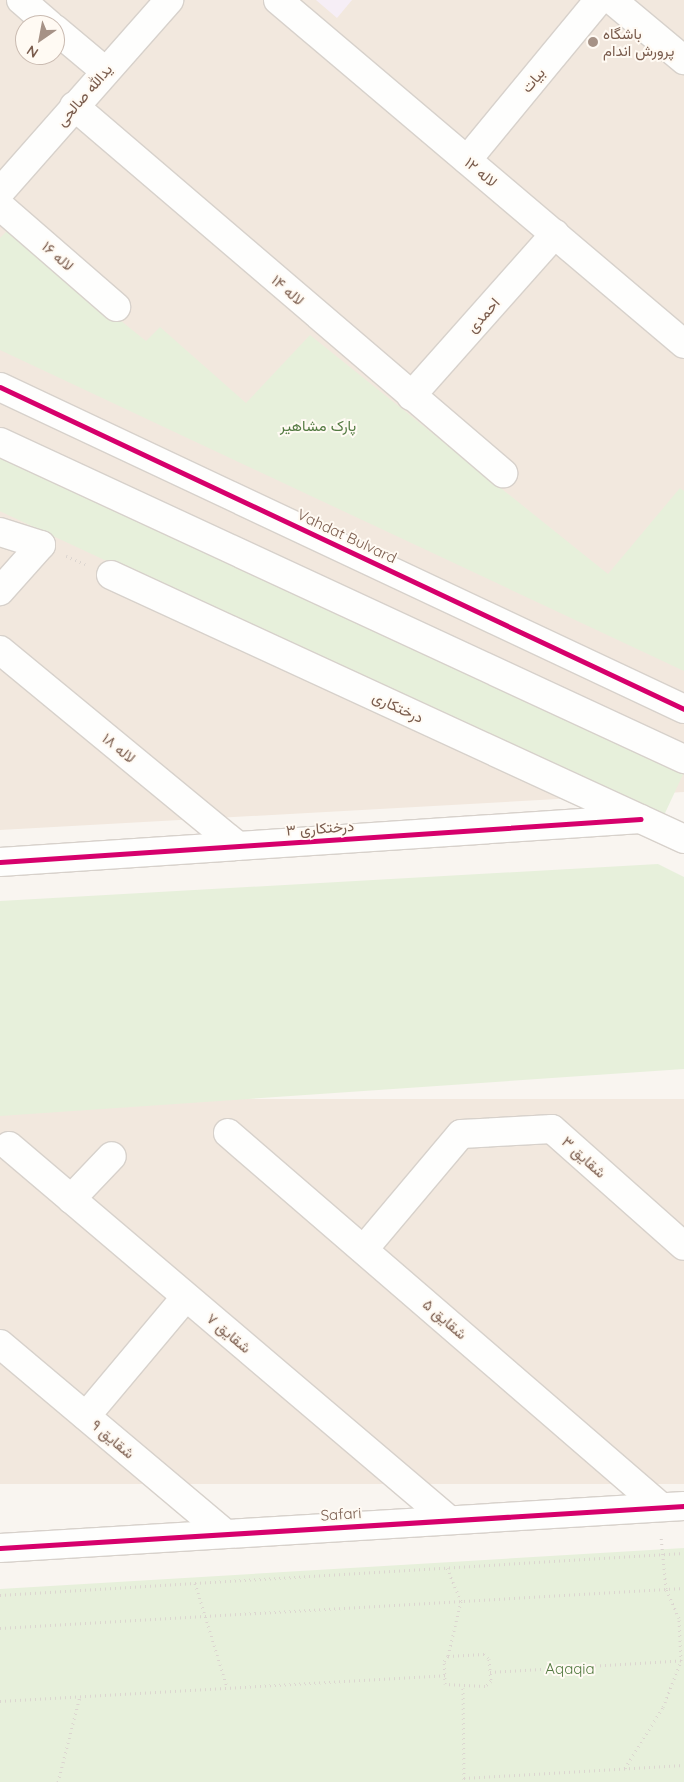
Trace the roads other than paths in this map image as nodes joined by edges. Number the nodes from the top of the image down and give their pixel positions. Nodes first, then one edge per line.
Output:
1 (21, 0) edge
2 (169, 0) edge
3 (278, 0) edge
4 (599, 0) edge
5 (612, 0) edge
6 (38, 15) edge
7 (65, 38) edge
8 (684, 60) edge
9 (105, 72) junction
10 (74, 106) junction
11 (467, 160) junction
12 (0, 192) edge
13 (0, 206) edge
14 (555, 234) junction
15 (116, 307) dead end
16 (684, 344) edge
17 (0, 387) edge
18 (411, 396) junction
19 (0, 442) edge
20 (503, 473) dead end
21 (0, 532) edge
22 (111, 574) road end
23 (0, 591) edge
24 (0, 650) edge
25 (684, 708) edge
26 (684, 759) edge
27 (641, 819) junction
28 (684, 839) edge
29 (238, 846) junction
30 (0, 862) edge
31 (228, 1133) dead end
32 (9, 1146) dead end
33 (112, 1156) dead end
34 (71, 1199) junction
35 (684, 1246) edge
36 (364, 1249) junction
37 (186, 1297) junction
38 (0, 1344) edge
39 (86, 1416) junction
40 (673, 1506) edge
41 (449, 1520) junction
42 (226, 1534) junction
43 (0, 1548) edge

1 - 6 street
2 - 9 street, یدالله صالحی
3 - 11 street, لاله ۱۲
4 - 11 street, بیات
5 - 8 street
7 - 9 street
9 - 10 street, یدالله صالحی
10 - 12 street, یدالله صالحی
10 - 18 street, لاله ۱۴
11 - 14 street, لاله ۱۲
13 - 15 street, لاله ۱۶
14 - 16 street, لاله ۱۲
14 - 18 street, احمدی
17 - 25 street, Vahdat Bulvard
18 - 20 street, لاله ۱۴
19 - 26 street
21 - 23 street
22 - 27 street, درختکاری
24 - 29 street, لاله ۱۸
27 - 28 street, درختکاری
27 - 29 street, درختکاری ۳
29 - 30 street, درختکاری ۳
31 - 36 street, شقایق ۵
32 - 34 street, شقایق ۷
33 - 34 street
34 - 37 street, شقایق ۷
35 - 36 street, شقایق ۳
36 - 40 street, شقایق ۵
37 - 39 street
37 - 41 street, شقایق ۷
38 - 39 street, شقایق ۹
39 - 42 street, شقایق ۹
40 - 41 street, Safari
41 - 42 street, Safari
42 - 43 street, Safari

